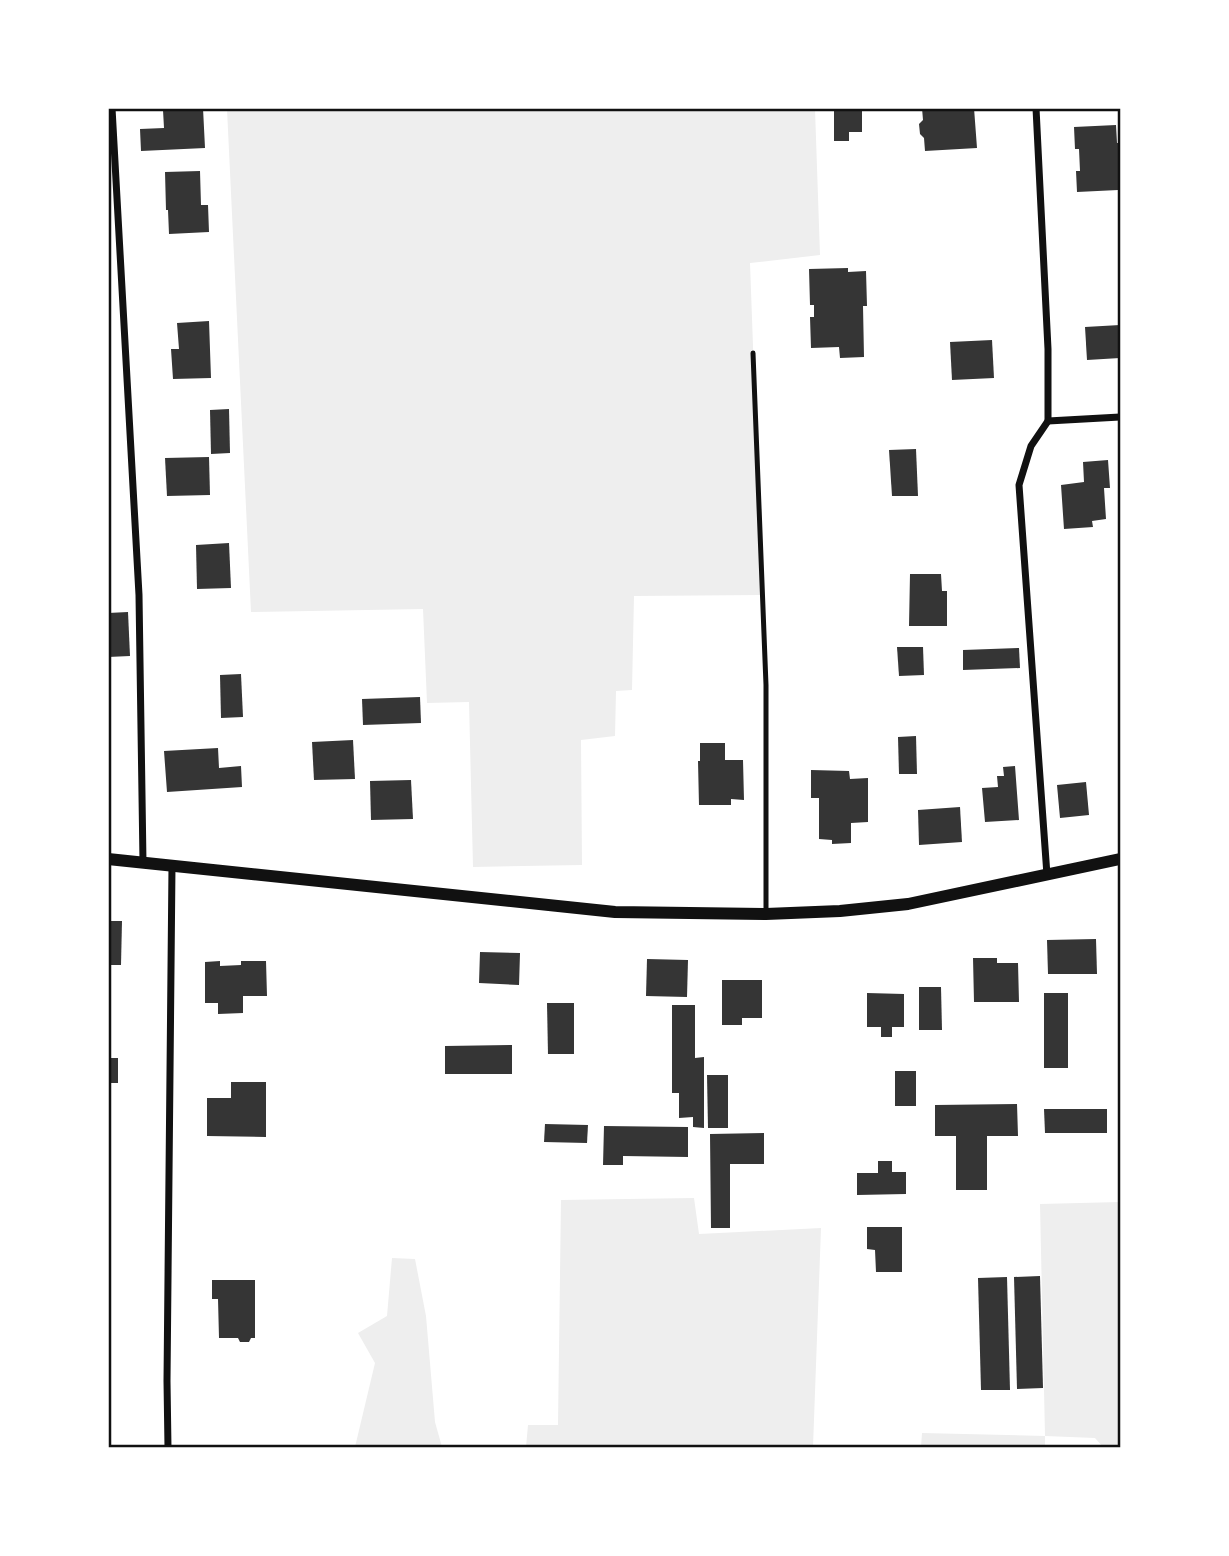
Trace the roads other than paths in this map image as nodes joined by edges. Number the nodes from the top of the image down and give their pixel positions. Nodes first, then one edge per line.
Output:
1 (112, 108) edge
2 (1036, 108) edge
3 (753, 353) dead end
4 (1121, 417) edge
5 (1048, 421) junction
6 (108, 859) edge
7 (1121, 859) edge
8 (143, 862) junction
9 (172, 866) junction
10 (1046, 875) junction
11 (766, 914) junction
12 (168, 1447) edge

1 - 8 street
2 - 5 street
3 - 11 lane
4 - 5 street
5 - 10 street
6 - 8 street
7 - 10 street
8 - 9 street
9 - 11 street
9 - 12 street
10 - 11 street

